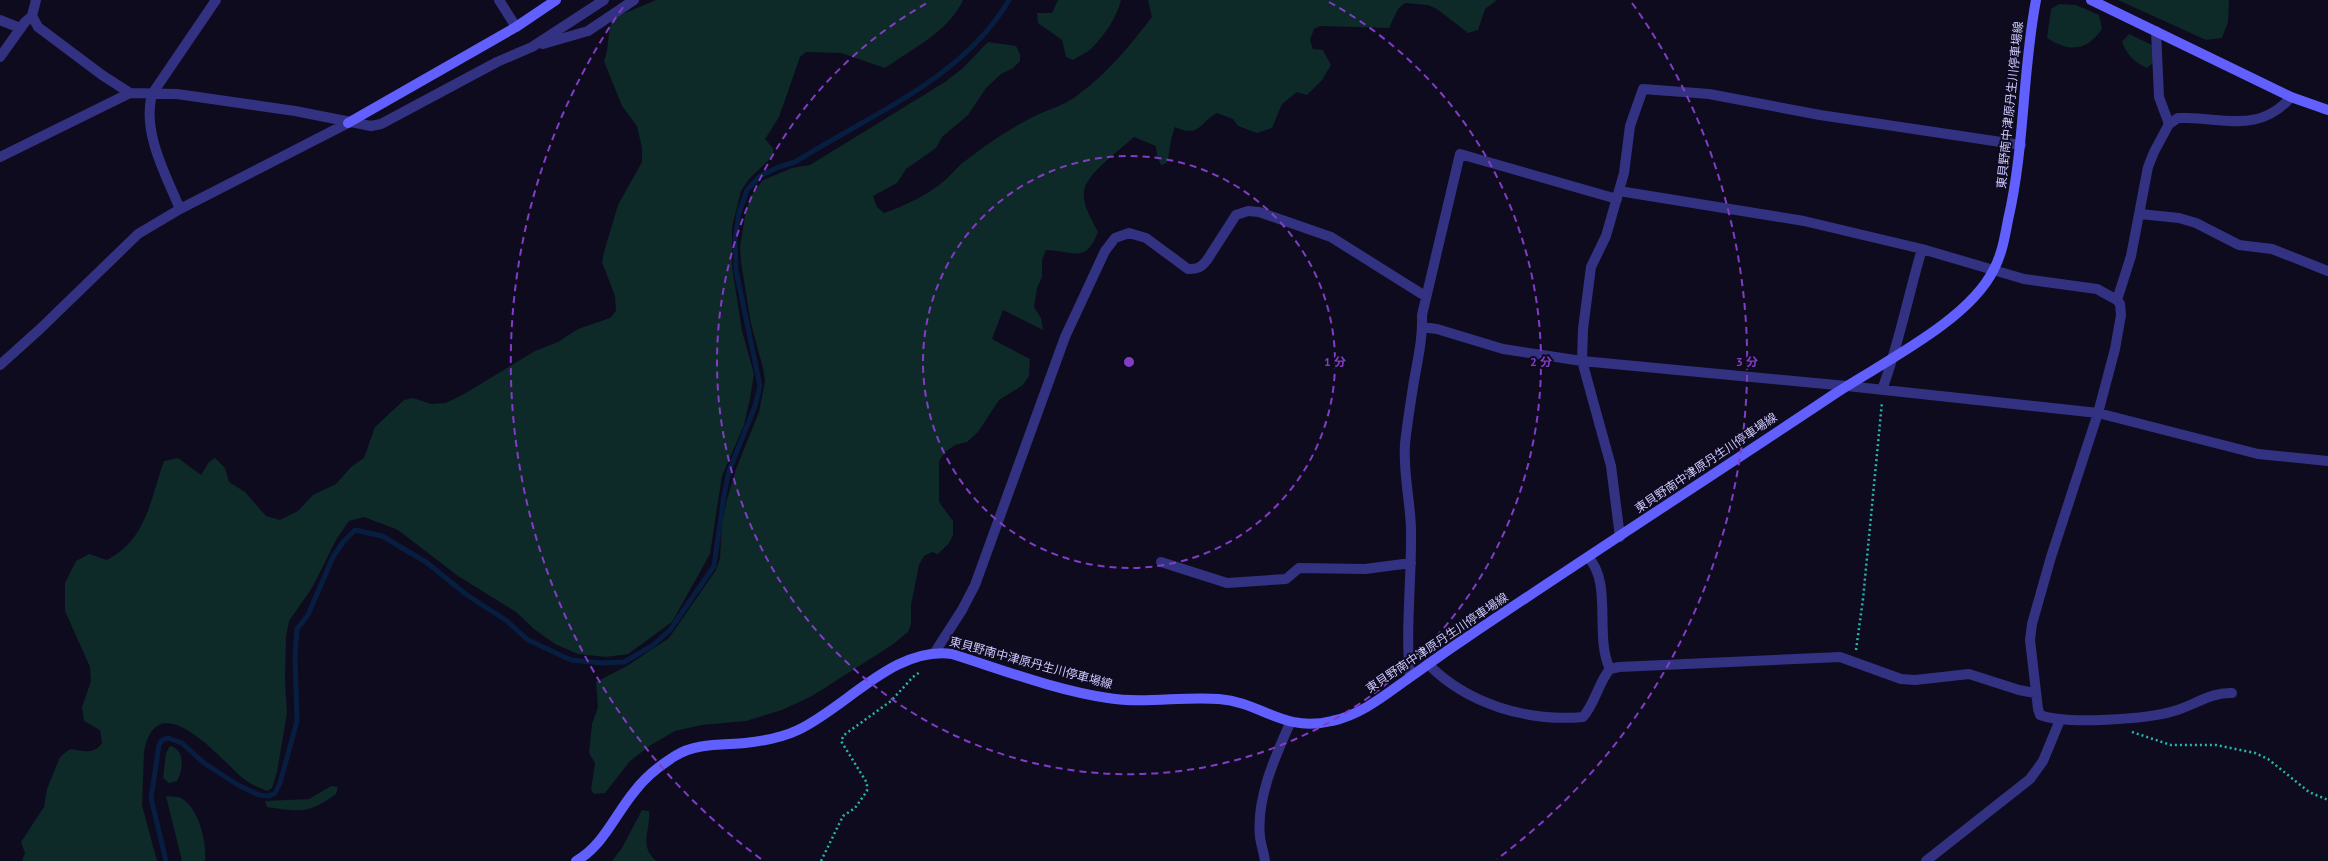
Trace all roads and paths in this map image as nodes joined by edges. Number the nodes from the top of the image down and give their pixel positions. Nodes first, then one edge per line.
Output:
1 (36, 0) edge
2 (216, 0) edge
3 (499, 0) edge
4 (556, 0) edge
5 (604, 0) edge
6 (634, 0) edge
7 (2036, 0) edge
8 (2091, 0) edge
9 (32, 16) junction
10 (0, 20) edge
11 (516, 26) junction
12 (20, 28) junction
13 (2156, 31) junction
14 (532, 47) junction
15 (0, 57) edge
16 (130, 93) junction
17 (152, 94) junction
18 (2291, 97) junction
19 (2328, 110) edge
20 (348, 123) junction
21 (2169, 124) junction
22 (2021, 145) junction
23 (0, 157) edge
24 (1618, 195) junction
25 (180, 209) junction
26 (2140, 214) junction
27 (1922, 249) junction
28 (1993, 271) junction
29 (2328, 271) edge
30 (1426, 296) junction
31 (2117, 300) junction
32 (1422, 327) junction
33 (1894, 356) junction
34 (1582, 361) junction
35 (0, 365) edge
36 (1847, 386) junction
37 (1882, 390) junction
38 (2098, 413) junction
39 (2328, 461) edge
40 (1620, 537) junction
41 (1588, 557) junction
42 (1161, 562) dead end
43 (1411, 563) junction
44 (935, 652) junction
45 (1853, 660) junction
46 (1428, 664) junction
47 (926, 669) dead end
48 (1610, 669) junction
49 (1410, 677) junction
50 (2232, 692) dead end
51 (2035, 693) junction
52 (2060, 720) junction
53 (1290, 723) junction
54 (2127, 730) dead end
55 (2328, 800) edge
56 (576, 861) edge
57 (821, 861) edge
58 (1265, 861) edge
59 (1926, 861) edge

1 - 9 street
2 - 17 street
3 - 11 street
4 - 11 main road
5 - 14 street
6 - 14 street
7 - 22 main road, 東貝野南中津原丹生川停車場線
8 - 13 main road
9 - 12 street
9 - 16 street
10 - 12 street
11 - 20 main road
12 - 15 street
13 - 18 main road
13 - 21 street
14 - 20 street
16 - 17 street
16 - 23 street
17 - 20 street
17 - 25 street
18 - 19 main road
18 - 21 street
20 - 25 street
21 - 26 street
22 - 24 street
22 - 28 main road, 東貝野南中津原丹生川停車場線
24 - 27 street
24 - 30 street
24 - 34 street
25 - 35 street
26 - 29 street
26 - 31 street
27 - 28 street
27 - 33 street
28 - 31 street
28 - 33 main road, 東貝野南中津原丹生川停車場線
30 - 32 street
30 - 44 street
31 - 38 street
32 - 34 street
32 - 43 street
33 - 36 main road, 東貝野南中津原丹生川停車場線
33 - 37 street
34 - 36 street
34 - 40 street
36 - 37 street
36 - 40 main road, 東貝野南中津原丹生川停車場線
37 - 38 street
37 - 45 path
38 - 39 street
38 - 51 street
40 - 41 main road, 東貝野南中津原丹生川停車場線
41 - 46 main road, 東貝野南中津原丹生川停車場線
41 - 48 street
42 - 43 street
43 - 49 street
44 - 53 main road, 東貝野南中津原丹生川停車場線
44 - 56 main road, 東貝野南中津原丹生川停車場線
45 - 48 street
45 - 51 street
46 - 48 street
46 - 49 main road, 東貝野南中津原丹生川停車場線
47 - 57 path
49 - 53 main road, 東貝野南中津原丹生川停車場線
50 - 52 street
51 - 52 street
52 - 59 street
53 - 58 street
54 - 55 path

